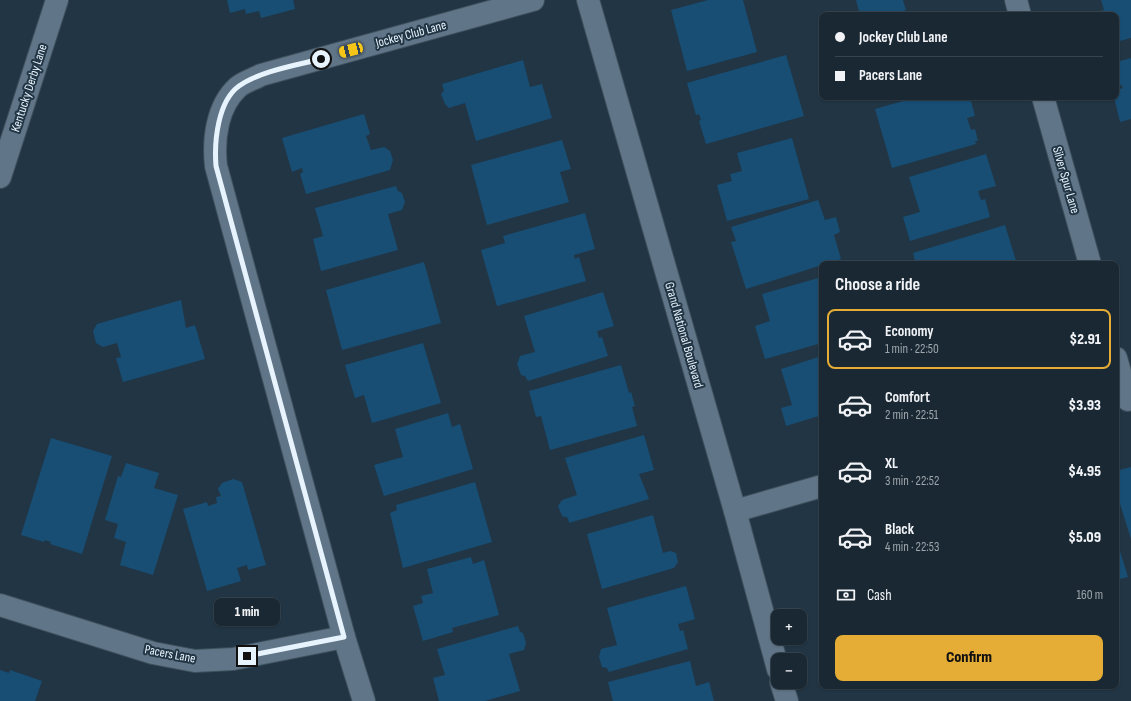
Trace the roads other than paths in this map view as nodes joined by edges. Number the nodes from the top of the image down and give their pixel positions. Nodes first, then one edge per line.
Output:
1 (57, 0) edge
2 (532, 0) edge
3 (588, 0) edge
4 (1016, 0) edge
5 (1019, 12) edge
6 (1044, 100) edge
7 (0, 177) edge
8 (1089, 261) edge
9 (1119, 372) edge
10 (1125, 401) edge
11 (819, 487) edge
12 (735, 511) junction
13 (0, 605) edge
14 (344, 637) junction
15 (774, 653) edge
16 (783, 689) edge
17 (364, 701) edge
18 (787, 701) edge

1 - 7 street, Kentucky Derby Lane
2 - 14 street, Jockey Club Lane
3 - 12 street, Grand National Boulevard
4 - 5 street
6 - 8 street, Silver Spur Lane
9 - 10 street
11 - 12 street
12 - 15 street, Grand National Boulevard
13 - 14 street, Pacers Lane
14 - 17 street, Jockey Club Lane
16 - 18 street

